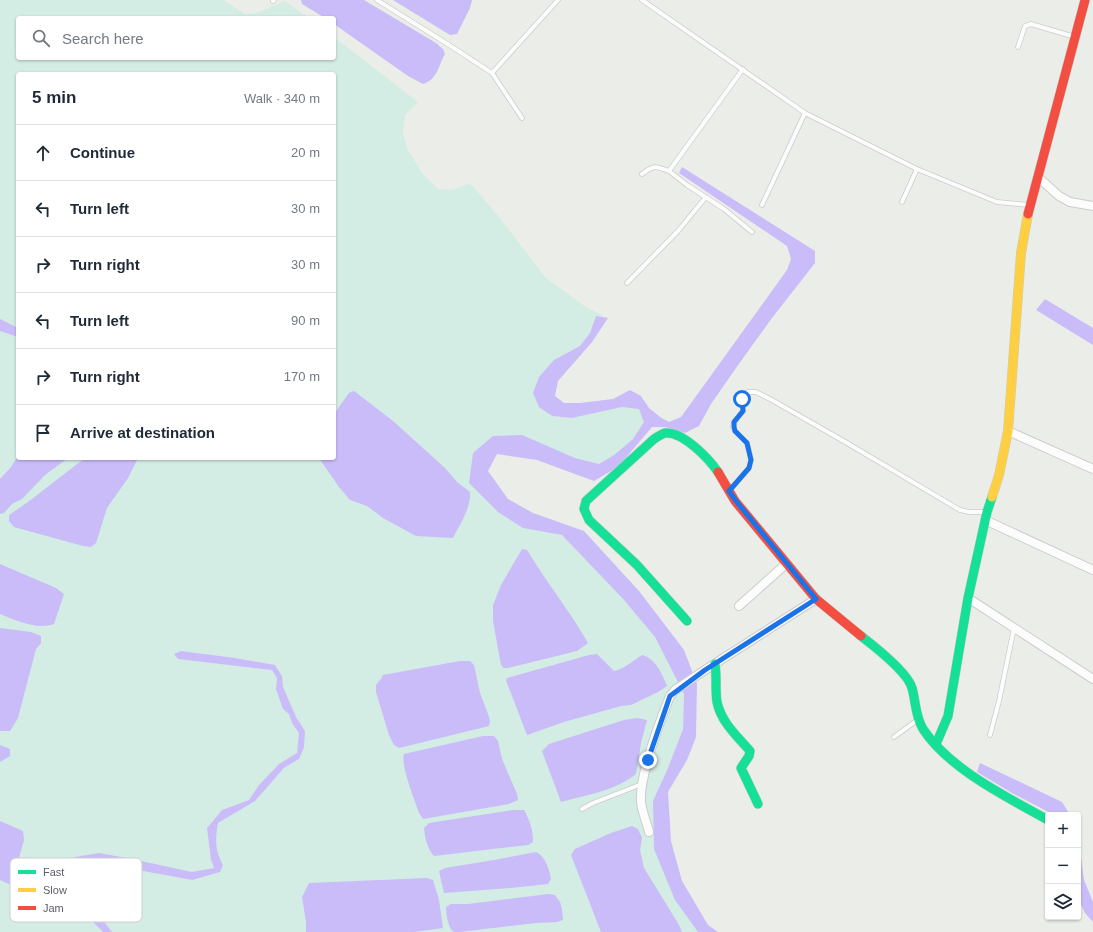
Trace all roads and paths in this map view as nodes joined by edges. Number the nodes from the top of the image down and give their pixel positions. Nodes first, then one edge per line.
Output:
1 (377, 0) edge
2 (558, 0) edge
3 (642, 0) edge
4 (1085, 0) edge
5 (1075, 37) junction
6 (1018, 47) dead end
7 (743, 69) junction
8 (492, 73) junction
9 (806, 112) junction
10 (522, 118) dead end
11 (917, 169) junction
12 (668, 171) junction
13 (642, 174) dead end
14 (1038, 177) junction
15 (706, 197) junction
16 (902, 202) dead end
17 (762, 205) dead end
18 (1029, 205) junction
19 (1093, 206) edge
20 (752, 232) dead end
21 (627, 283) dead end
22 (1008, 431) junction
23 (1093, 469) edge
24 (729, 491) junction
25 (986, 516) junction
26 (786, 564) junction
27 (1093, 570) edge
28 (968, 598) junction
29 (816, 599) junction
30 (739, 606) dead end
31 (687, 621) dead end
32 (1014, 628) junction
33 (715, 664) junction
34 (1093, 679) edge
35 (918, 720) junction
36 (990, 735) dead end
37 (894, 736) dead end
38 (936, 744) junction
39 (642, 784) junction
40 (758, 804) dead end
41 (582, 809) dead end
42 (1045, 818) edge
43 (649, 832) dead end

1 - 8 lane
2 - 8 lane
3 - 7 lane
4 - 5 street
5 - 6 lane
5 - 14 street
7 - 9 lane
7 - 12 lane
8 - 10 lane
9 - 11 lane
9 - 17 lane
11 - 16 lane
11 - 18 lane
12 - 13 lane
12 - 15 lane
14 - 18 street
14 - 19 street
15 - 20 lane
15 - 21 lane
18 - 22 street
22 - 23 street
22 - 25 street
24 - 25 lane
24 - 26 street
24 - 31 street
25 - 27 street
25 - 28 street
26 - 29 street
26 - 30 street
28 - 32 street
28 - 38 street
29 - 33 street
29 - 35 street
32 - 34 street
32 - 36 lane
33 - 39 street
33 - 40 street
35 - 37 lane
35 - 38 street
38 - 42 street
39 - 41 lane
39 - 43 street

